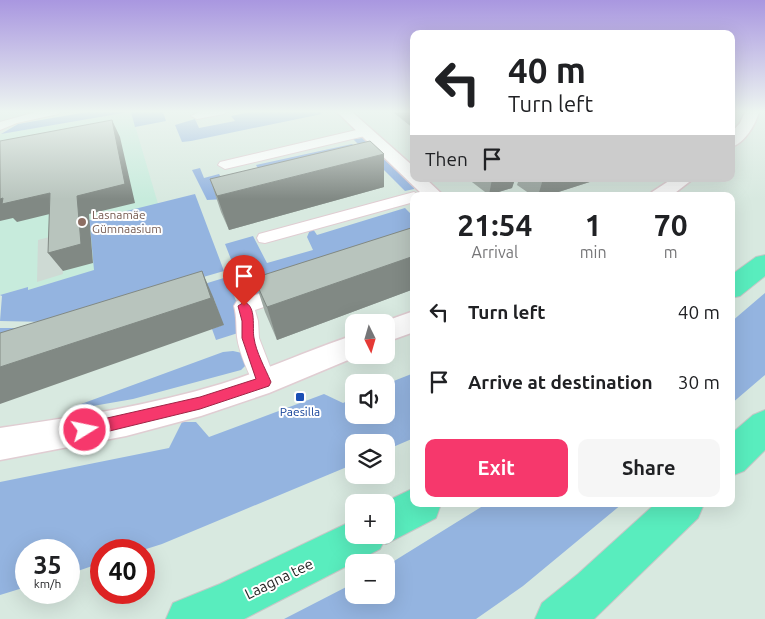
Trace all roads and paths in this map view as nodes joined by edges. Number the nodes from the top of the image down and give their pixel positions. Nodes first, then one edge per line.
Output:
1 (327, 141) edge
2 (374, 141) edge
3 (225, 165) dead end
4 (410, 179) edge
5 (680, 182) edge
6 (410, 192) edge
7 (665, 192) edge
8 (265, 238) dead end
9 (765, 264) edge
10 (307, 284) edge
11 (735, 286) edge
12 (410, 323) edge
13 (395, 328) edge
14 (345, 350) edge
15 (264, 382) junction
16 (765, 426) edge
17 (0, 444) edge
18 (735, 454) edge
19 (417, 507) edge
20 (681, 507) edge
21 (395, 519) edge
22 (348, 544) edge
23 (189, 619) edge
24 (558, 619) edge

1 - 3 street
2 - 4 street
5 - 7 street
6 - 8 street
9 - 11 main road
10 - 15 street
12 - 13 street
14 - 15 street
15 - 17 street
16 - 18 main road
19 - 21 main road
20 - 24 main road
22 - 23 main road, Laagna tee

